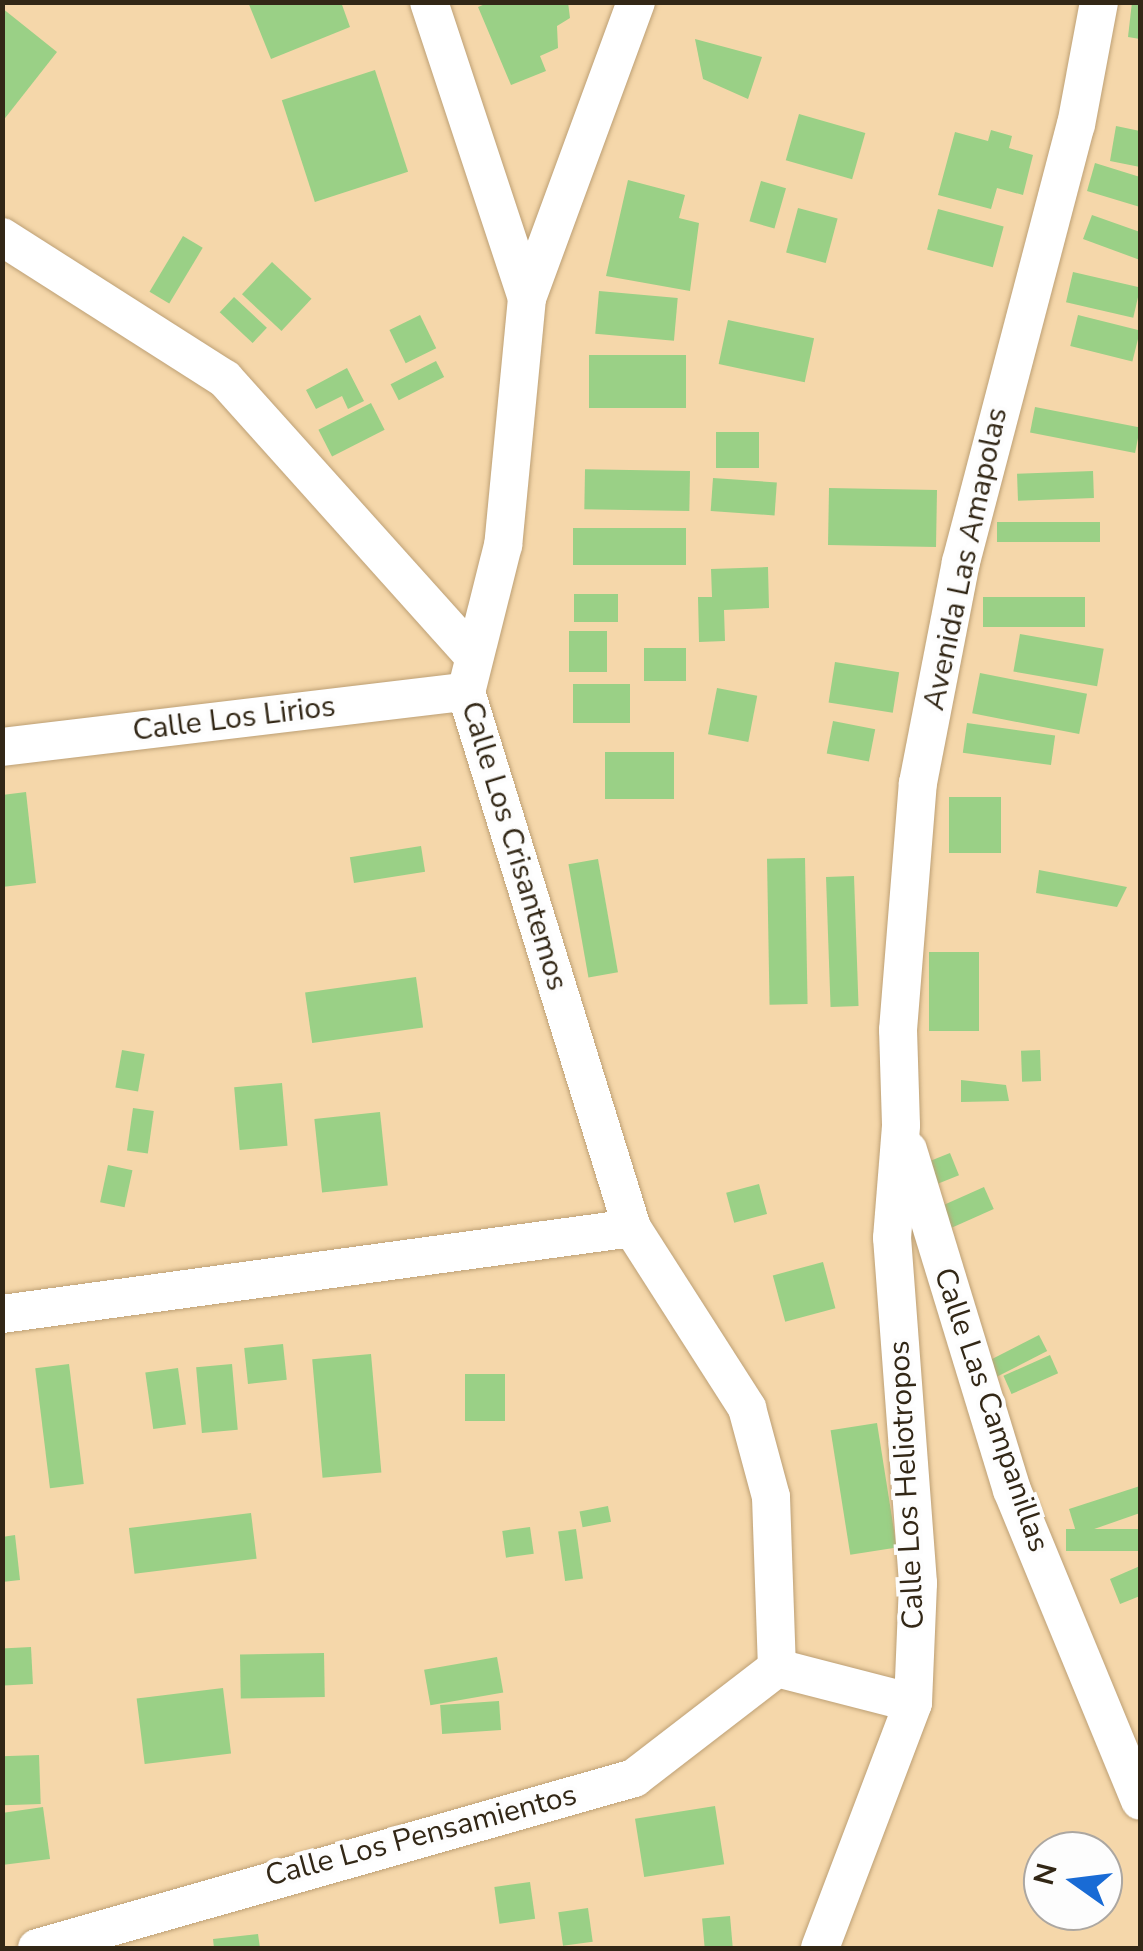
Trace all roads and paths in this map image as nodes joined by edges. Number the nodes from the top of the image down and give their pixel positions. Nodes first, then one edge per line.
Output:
1 (429, 2) edge
2 (636, 2) edge
3 (1099, 2) edge
4 (2, 237) edge
5 (527, 298) junction
6 (470, 674) junction
7 (2, 747) edge
8 (900, 1125) junction
9 (632, 1228) junction
10 (2, 1314) edge
11 (777, 1668) junction
12 (913, 1703) junction
13 (1140, 1801) edge
14 (36, 1948) edge
15 (820, 1948) edge

1 - 5 street
2 - 5 street, Calle Los Crisantemos
3 - 8 street, Avenida Las Amapolas
4 - 6 street
5 - 6 street, Calle Los Crisantemos
6 - 7 street, Calle Los Lirios
6 - 9 street, Calle Los Crisantemos
8 - 12 street, Calle Los Heliotropos
8 - 13 street, Calle Las Campanillas
9 - 10 street
9 - 11 street, Calle Los Crisantemos
11 - 12 street
11 - 14 street, Calle Los Pensamientos
12 - 15 street, Calle Los Heliotropos

